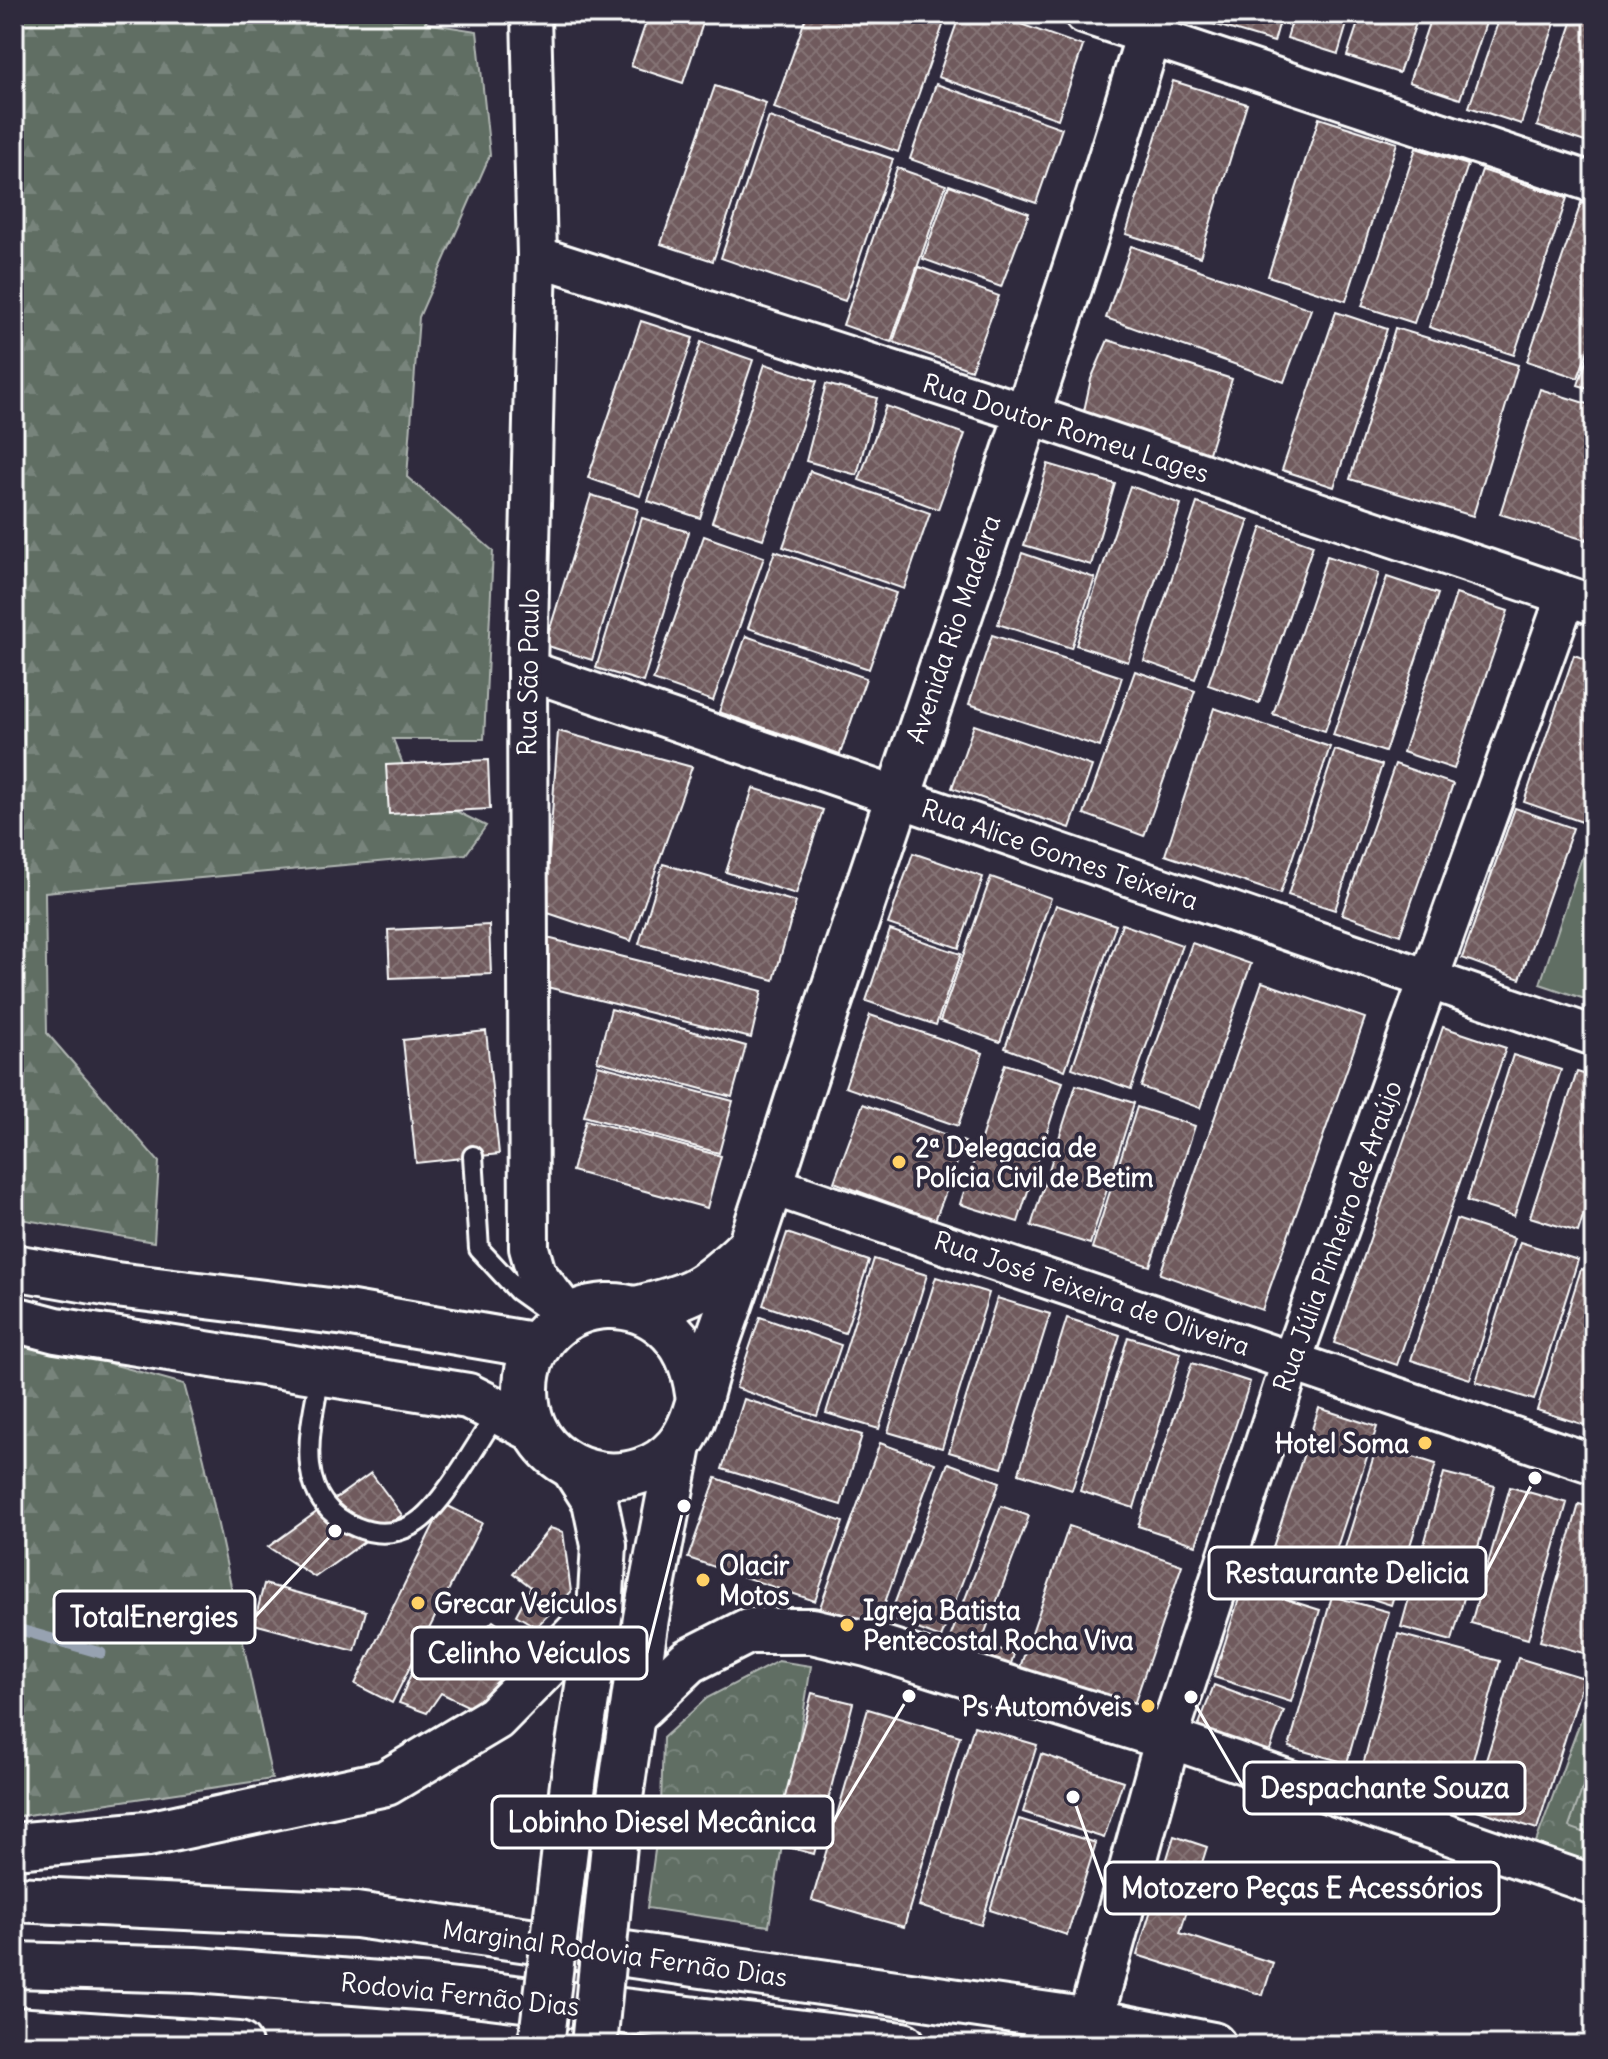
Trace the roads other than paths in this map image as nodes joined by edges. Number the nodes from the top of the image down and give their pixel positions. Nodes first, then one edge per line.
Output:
1 (531, 14) edge
2 (1084, 14) edge
3 (1152, 24) edge
4 (1594, 183) edge
5 (537, 256) junction
6 (1028, 414) junction
7 (1580, 600) edge
8 (527, 670) junction
9 (895, 798) junction
10 (1428, 980) junction
11 (1594, 1036) edge
12 (473, 1156) dead end
13 (770, 1185) junction
14 (752, 1244) junction
15 (14, 1267) edge
16 (636, 1309) junction
17 (14, 1319) edge
18 (557, 1328) junction
19 (1292, 1360) junction
20 (321, 1372) junction
21 (698, 1394) junction
22 (516, 1420) junction
23 (679, 1446) junction
24 (1594, 1464) edge
25 (574, 1468) junction
26 (600, 1611) junction
27 (632, 1715) junction
28 (1168, 1738) junction
29 (14, 1846) edge
30 (1594, 1885) edge
31 (14, 1899) edge
32 (14, 1965) edge
33 (1090, 2021) junction
34 (14, 2030) edge
35 (106, 2034) junction
36 (40, 2045) edge
37 (239, 2045) edge
38 (541, 2045) edge
39 (594, 2045) edge
40 (903, 2045) edge
41 (1213, 2045) edge

1 - 5 street, Rua São Paulo
2 - 3 street
3 - 4 street
3 - 6 main road, Avenida Rio Madeira
5 - 6 street, Rua Doutor Romeu Lages
5 - 8 street, Rua São Paulo
6 - 7 street, Rua Doutor Romeu Lages
6 - 9 main road, Avenida Rio Madeira
7 - 10 street, Rua Júlia Pinheiro de Araújo
8 - 9 street, Rua Alice Gomes Teixeira
8 - 18 street, Rua São Paulo
9 - 10 street, Rua Alice Gomes Teixeira
9 - 13 main road, Avenida Rio Madeira
10 - 11 street, Rua Alice Gomes Teixeira
10 - 19 street, Rua Júlia Pinheiro de Araújo
12 - 18 lane
13 - 14 main road, Avenida Rio Madeira
13 - 19 street, Rua José Teixeira de Oliveira
14 - 16 main road, Avenida Rio Madeira
14 - 21 main road, Avenida Rio Madeira
15 - 18 main road
16 - 18 main road
16 - 21 main road
17 - 20 main road
18 - 22 main road
19 - 24 street, Rua José Teixeira de Oliveira
19 - 28 street, Rua Júlia Pinheiro de Araújo
20 - 22 main road
20 - 22 lane
21 - 23 main road
22 - 25 main road
23 - 25 main road
23 - 27 main road
25 - 26 main road
26 - 29 main road
26 - 38 main road, bridge
27 - 28 main road
27 - 39 main road, bridge
28 - 30 street
28 - 33 main road, Rua Júlia Pinheiro de Araújo
31 - 33 main road, Marginal Rodovia Fernão Dias
32 - 40 main road, Rodovia Fernão Dias
33 - 41 main road, Marginal Rodovia Fernão Dias
34 - 35 main road
35 - 36 main road
35 - 37 main road

